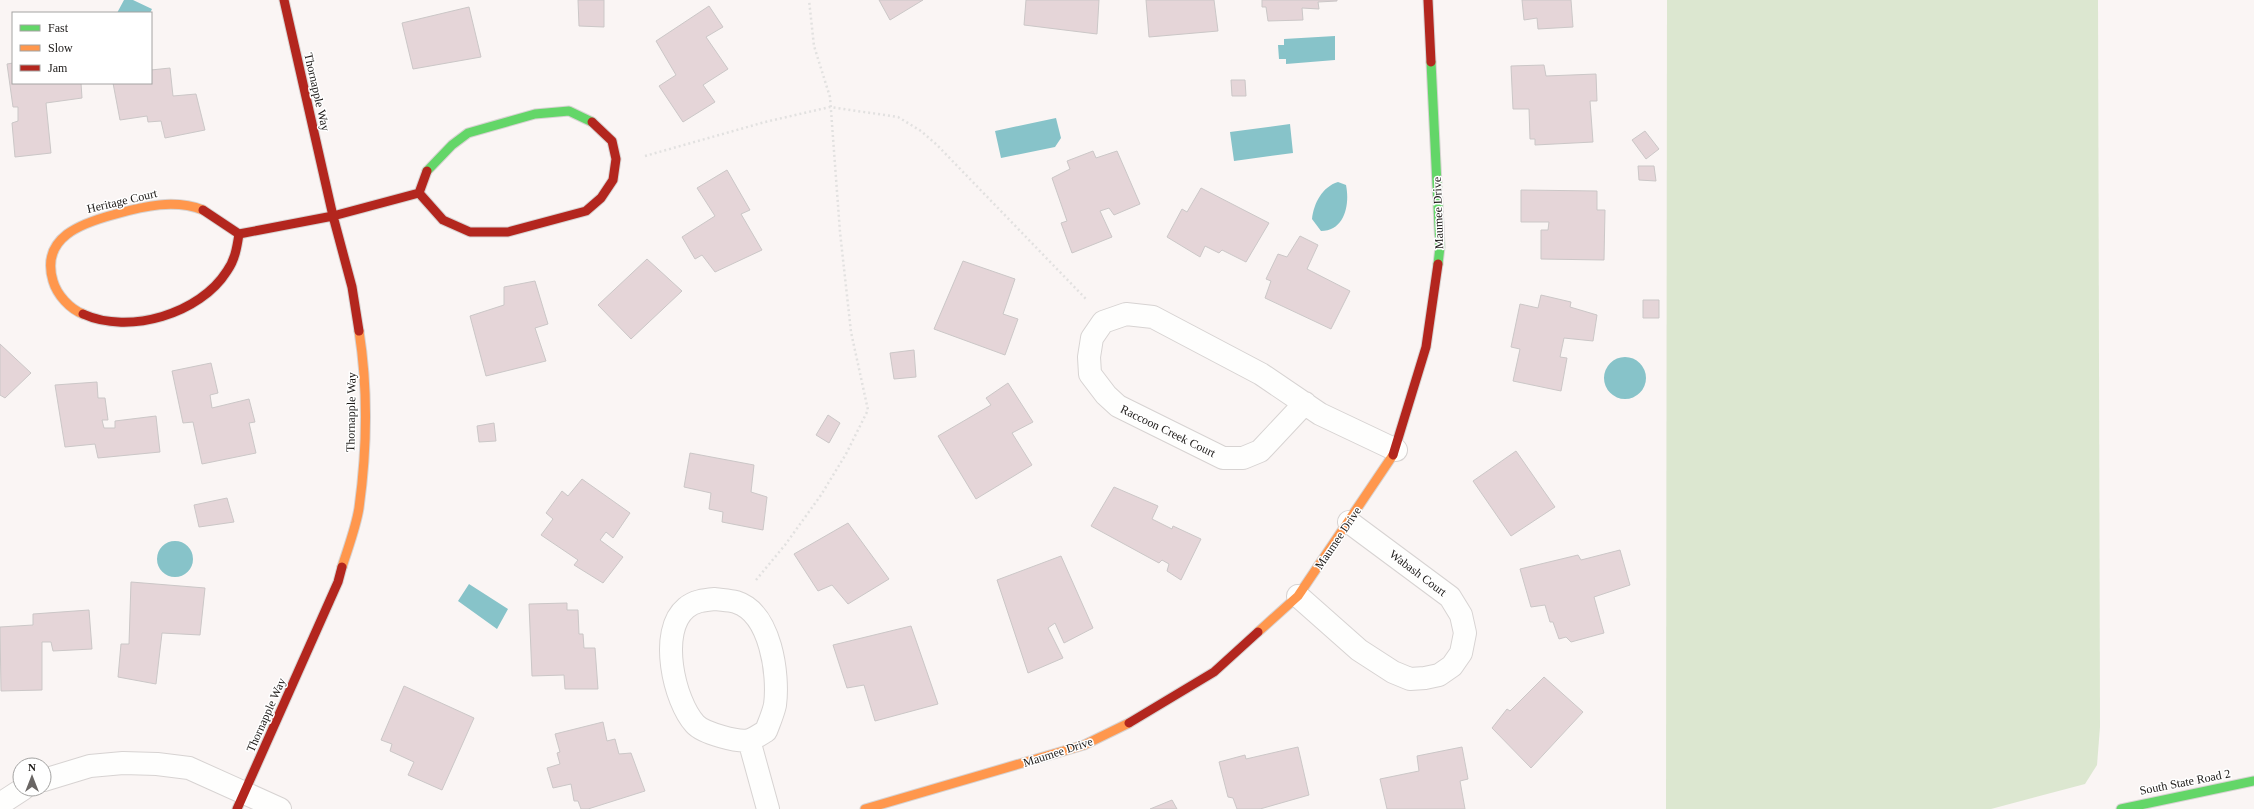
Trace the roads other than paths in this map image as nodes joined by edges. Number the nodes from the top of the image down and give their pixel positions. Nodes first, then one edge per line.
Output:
1 (284, 0) edge
2 (1428, 0) edge
3 (419, 193) junction
4 (333, 216) junction
5 (239, 234) junction
6 (1305, 403) junction
7 (1396, 450) junction
8 (1349, 522) junction
9 (1298, 596) junction
10 (749, 740) junction
11 (52, 778) edge
12 (2254, 781) edge
13 (12, 796) edge
14 (241, 800) edge
15 (0, 804) edge
16 (280, 809) edge
17 (768, 809) edge
18 (865, 809) edge
19 (2121, 809) edge

1 - 4 street, Thornapple Way
2 - 7 street, Maumee Drive
3 - 3 street
3 - 4 street
4 - 5 street
4 - 14 street, Thornapple Way
5 - 5 street, Heritage Court
6 - 6 street, Raccoon Creek Court
6 - 7 street, Raccoon Creek Court
7 - 8 street, Maumee Drive
8 - 9 street, Maumee Drive
8 - 9 street, Wabash Court
9 - 18 street, Maumee Drive
10 - 10 street
10 - 17 street
11 - 14 street
12 - 19 street, South State Road 2
13 - 15 street
14 - 16 street

